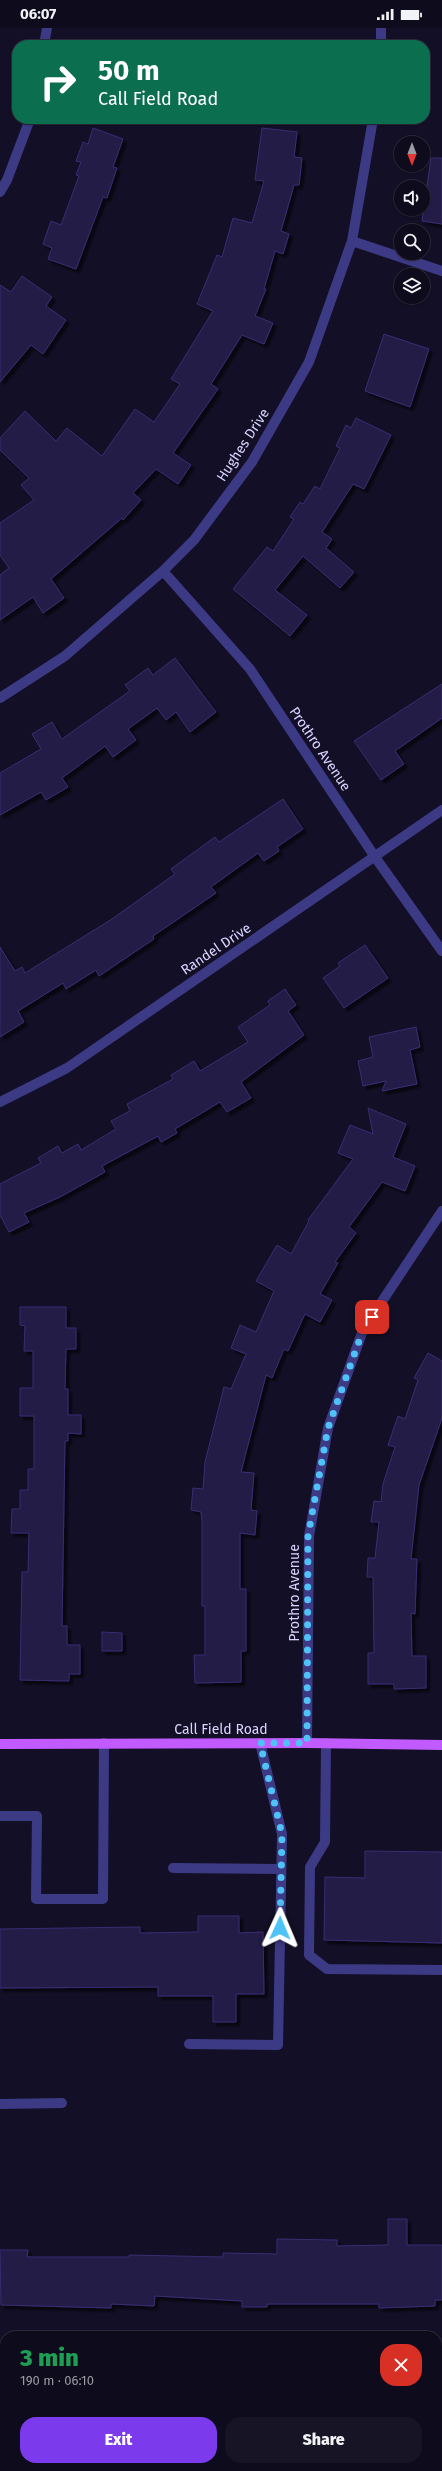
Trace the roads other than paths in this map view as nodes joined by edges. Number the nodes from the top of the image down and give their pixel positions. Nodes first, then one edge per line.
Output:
1 (47, 28) edge
2 (381, 28) edge
3 (45, 40) edge
4 (381, 40) edge
5 (28, 124) edge
6 (372, 124) edge
7 (0, 192) edge
8 (352, 241) junction
9 (442, 271) edge
10 (163, 571) junction
11 (0, 698) edge
12 (442, 810) edge
13 (375, 857) junction
14 (442, 951) edge
15 (0, 1102) edge
16 (442, 1211) edge
17 (260, 1743) junction
18 (307, 1743) junction
19 (326, 1743) junction
20 (0, 1744) edge
21 (104, 1744) junction
22 (442, 1745) edge
23 (0, 1816) edge
24 (173, 1868) dead end
25 (281, 1869) junction
26 (442, 1970) edge
27 (189, 2044) dead end
28 (62, 2103) dead end
29 (0, 2104) edge

1 - 3 street
2 - 4 street
5 - 7 street
6 - 8 street, Hughes Drive
8 - 9 street
8 - 10 street, Hughes Drive
10 - 11 street, Hughes Drive
10 - 13 street, Prothro Avenue
12 - 13 street, Randel Drive
13 - 14 street, Prothro Avenue
13 - 15 street, Randel Drive
16 - 18 street, Prothro Avenue
17 - 18 main road, Call Field Road
17 - 21 main road, Call Field Road
17 - 25 street
18 - 19 main road, Call Field Road
19 - 22 main road, Call Field Road
19 - 26 street
20 - 21 main road, Call Field Road
21 - 23 street
24 - 25 street
25 - 27 street
28 - 29 street

